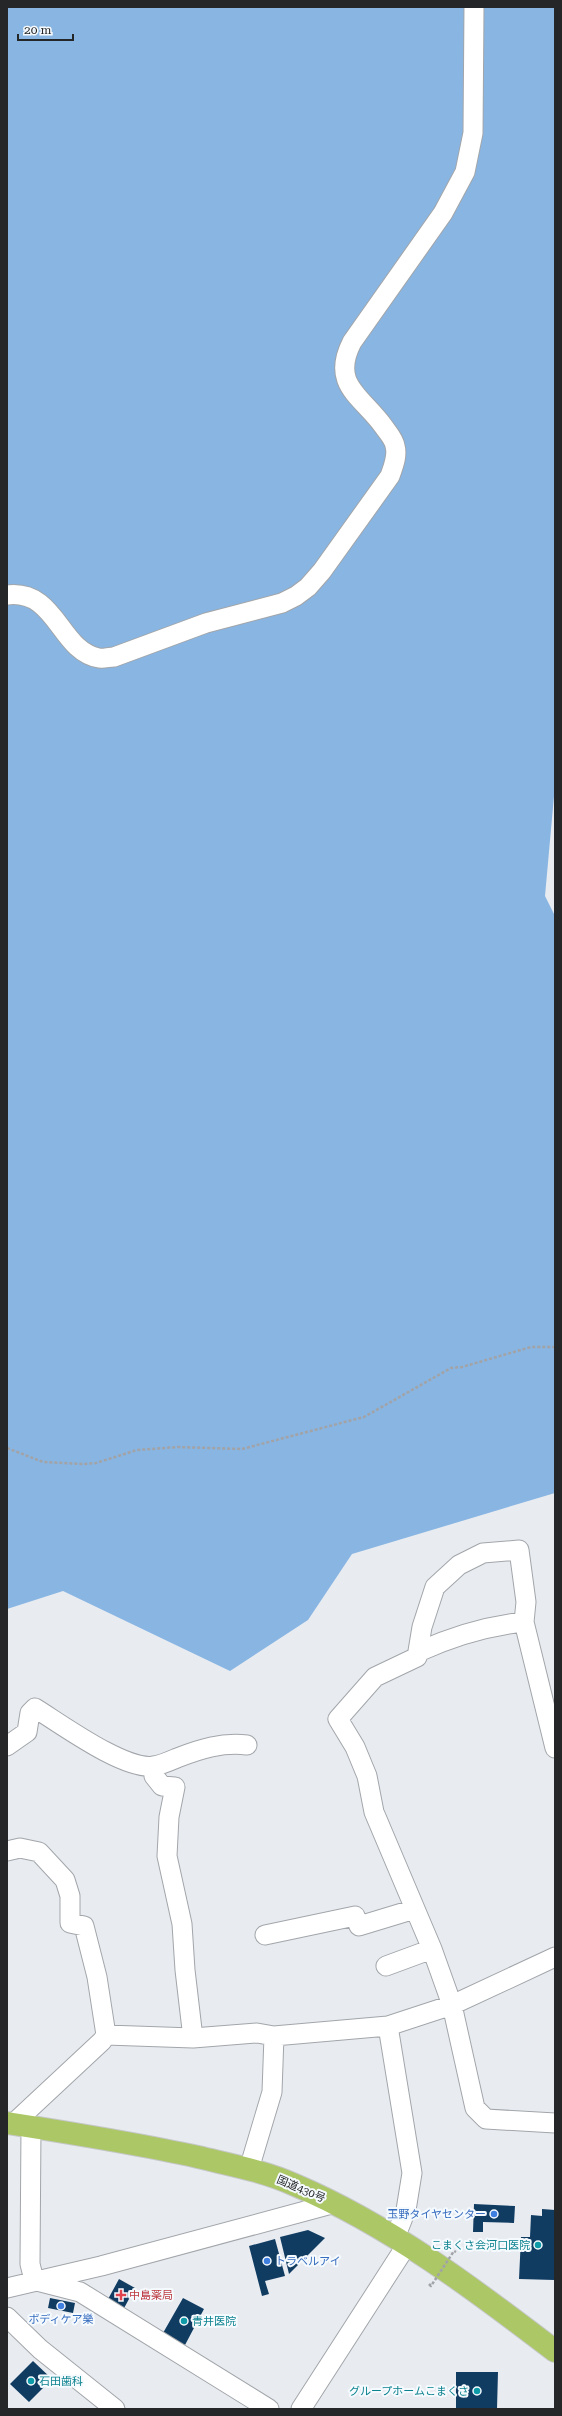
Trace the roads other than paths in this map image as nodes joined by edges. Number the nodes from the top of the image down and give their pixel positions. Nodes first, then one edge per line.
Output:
1 (474, 7) edge
2 (7, 595) edge
3 (524, 1622) junction
4 (418, 1652) junction
5 (247, 1745) dead end
6 (7, 1746) edge
7 (555, 1748) edge
8 (154, 1766) junction
9 (7, 1851) edge
10 (415, 1909) junction
11 (266, 1935) dead end
12 (432, 1949) junction
13 (555, 1957) edge
14 (386, 1966) dead end
15 (452, 2005) junction
16 (388, 2026) junction
17 (106, 2035) junction
18 (274, 2036) junction
19 (193, 2038) junction
20 (555, 2123) edge
21 (17, 2125) edge
22 (249, 2169) junction
23 (335, 2204) junction
24 (401, 2242) junction
25 (34, 2280) junction
26 (7, 2288) edge
27 (7, 2317) edge
28 (555, 2351) edge
29 (115, 2409) edge
30 (268, 2409) edge
31 (301, 2409) edge

1 - 2 street
3 - 4 street
3 - 4 street
3 - 7 street
4 - 10 street
5 - 8 street
6 - 8 street
8 - 19 street
9 - 17 street
10 - 11 street
10 - 12 street
12 - 14 street
12 - 15 street
13 - 15 street
15 - 16 street
15 - 20 street
16 - 18 street
16 - 24 street
17 - 19 street
17 - 21 street
18 - 19 street
18 - 22 street
21 - 22 highway, 国道430号
21 - 25 street
22 - 23 highway, 国道430号
23 - 24 highway, 国道430号
23 - 25 street
24 - 28 highway, 国道430号
24 - 31 street
25 - 26 street
25 - 30 street
27 - 29 street

